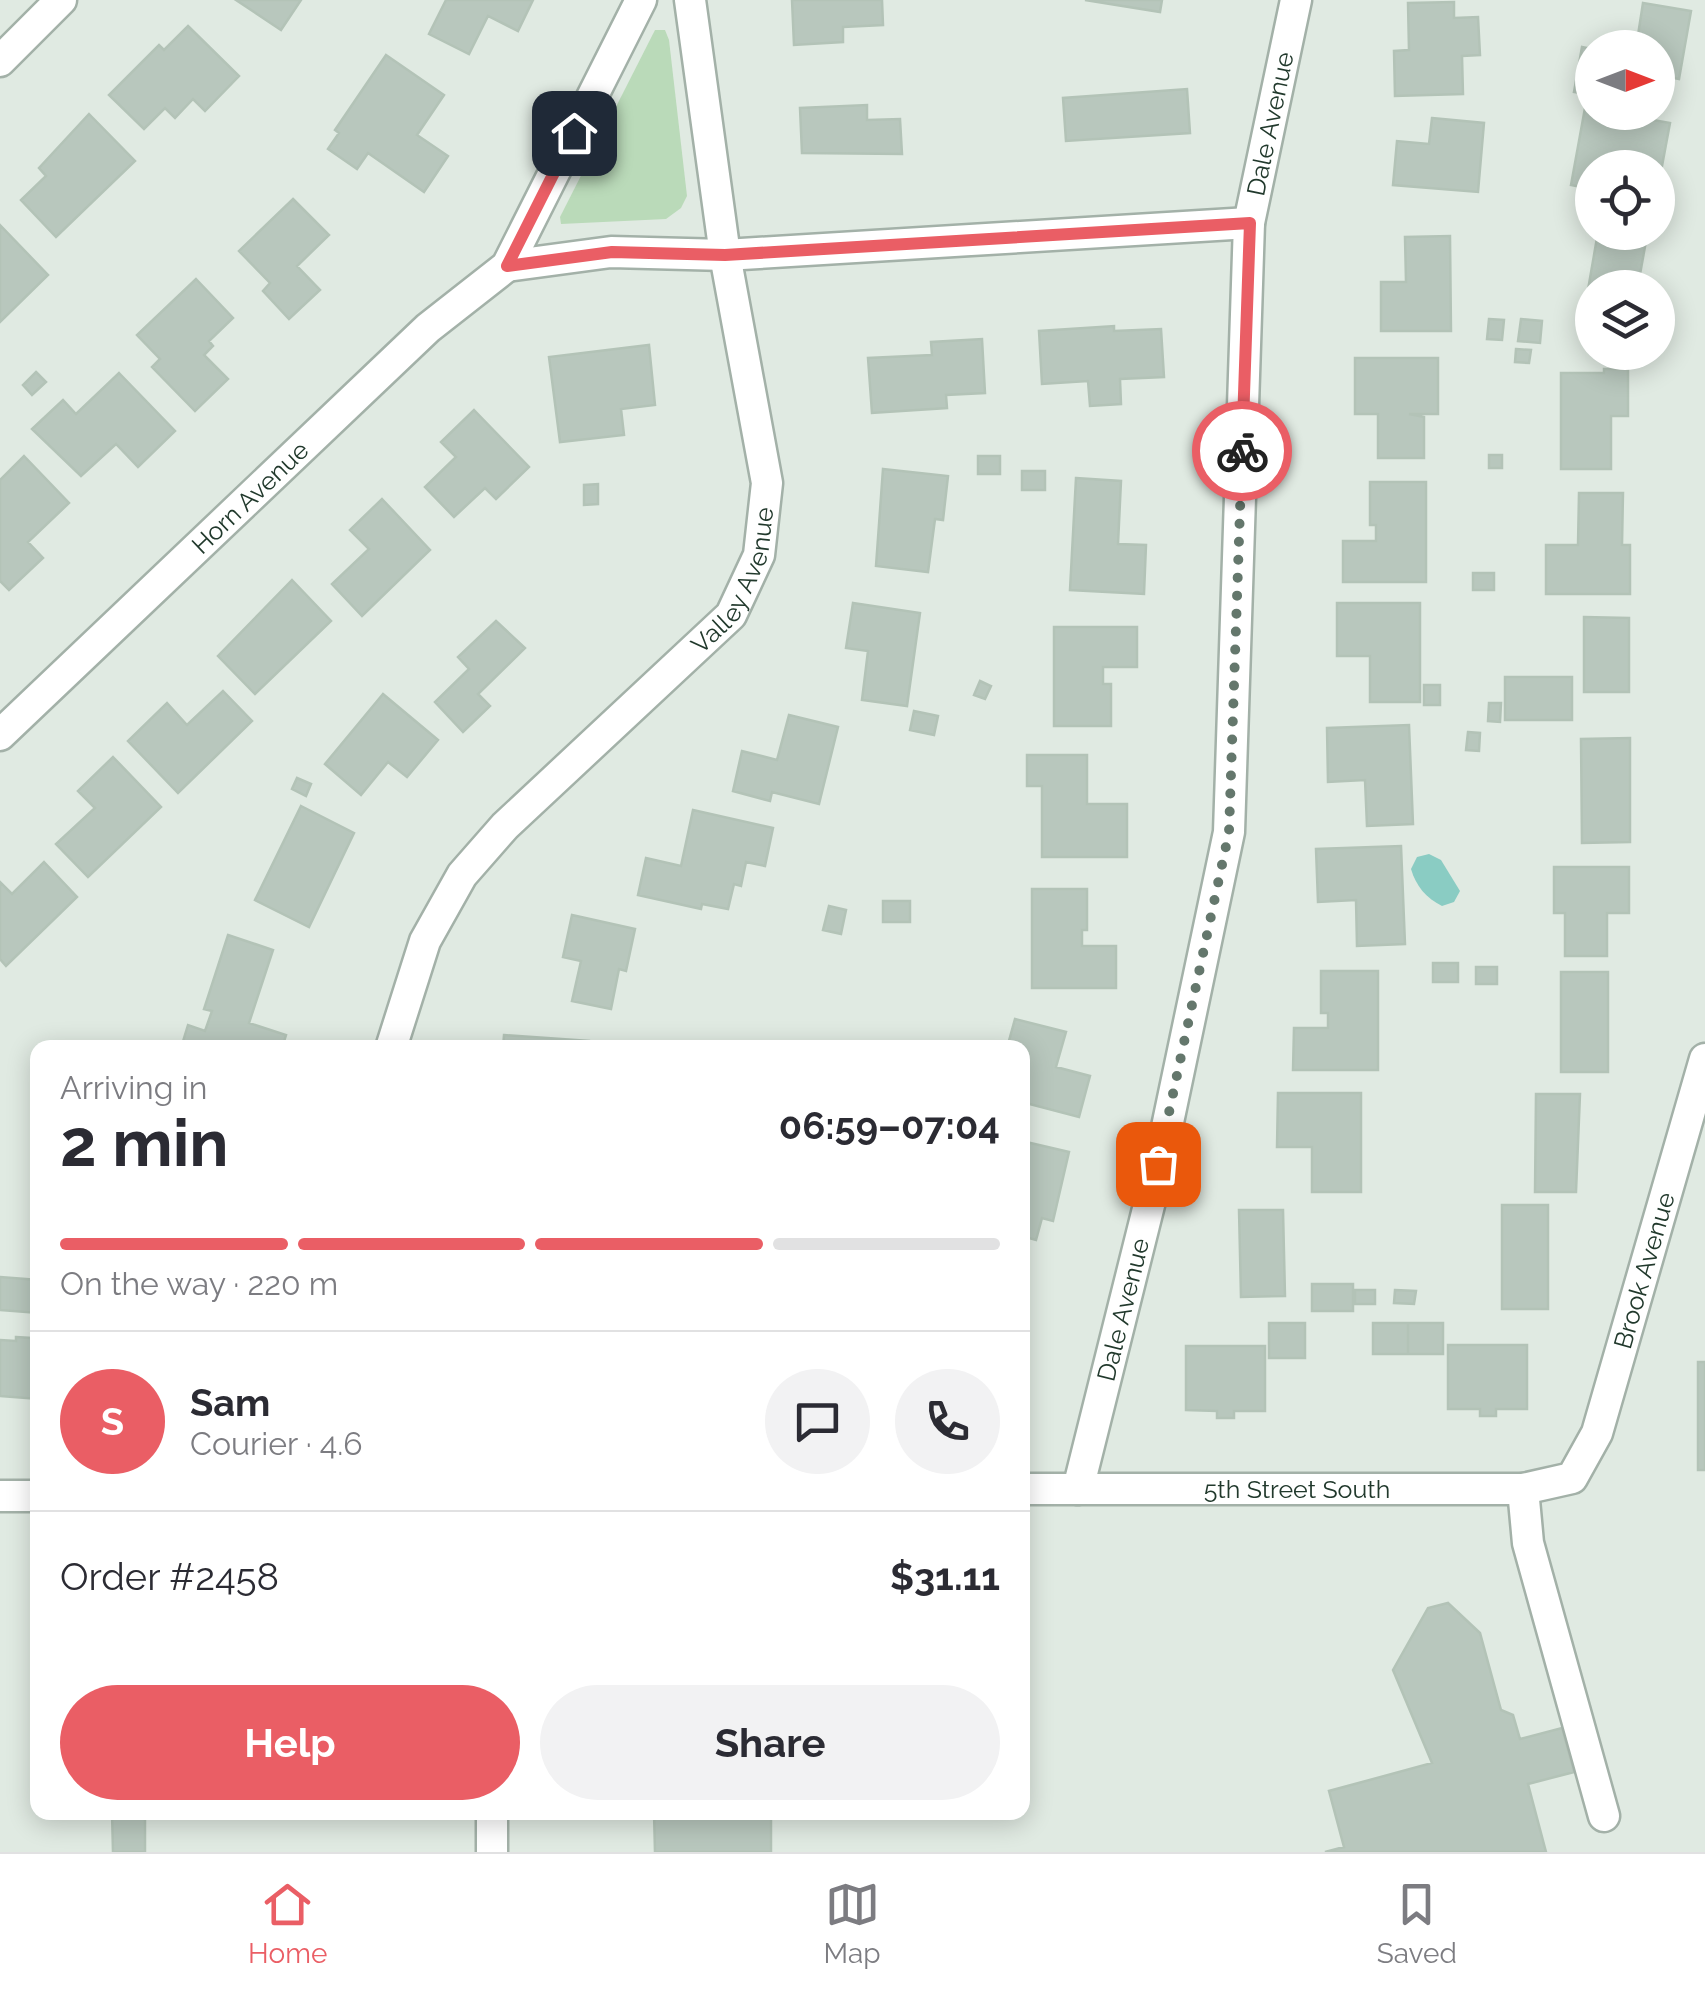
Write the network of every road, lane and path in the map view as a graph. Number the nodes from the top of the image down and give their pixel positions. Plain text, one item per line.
1 (61, 0) edge
2 (641, 0) edge
3 (690, 0) edge
4 (1296, 0) edge
5 (0, 61) edge
6 (1250, 223) junction
7 (725, 255) junction
8 (507, 266) junction
9 (0, 735) edge
10 (394, 1040) edge
11 (1705, 1059) edge
12 (1572, 1478) joint
13 (1078, 1488) junction
14 (1523, 1488) junction
15 (1030, 1489) edge
16 (0, 1496) edge
17 (30, 1496) edge
18 (1604, 1816) dead end
19 (492, 1820) edge
20 (492, 1852) edge

1 - 5 street
2 - 8 street, Horn Avenue
3 - 7 street, Valley Avenue
4 - 6 street, Dale Avenue
6 - 7 street
6 - 13 street, Dale Avenue
7 - 8 street
7 - 10 street, Valley Avenue
8 - 9 street, Horn Avenue
11 - 12 street, Brook Avenue
12 - 14 street, 5th Street South
13 - 14 street, 5th Street South
13 - 15 street, 5th Street South
14 - 18 street
16 - 17 street
19 - 20 street

